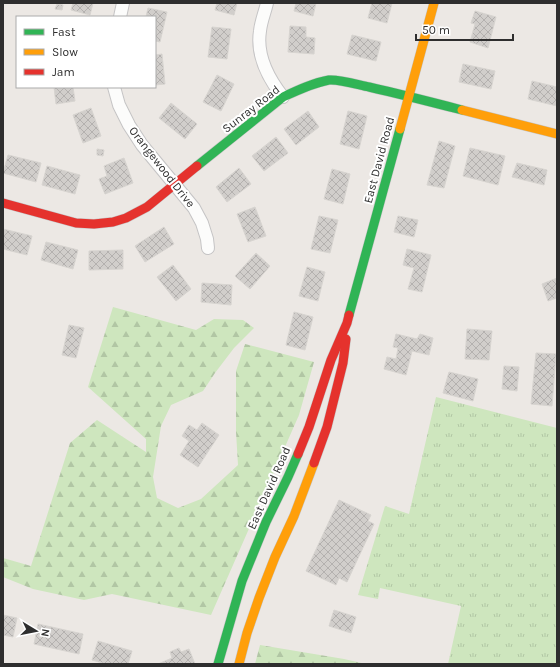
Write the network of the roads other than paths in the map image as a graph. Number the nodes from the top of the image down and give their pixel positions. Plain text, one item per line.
1 (123, 3) edge
2 (267, 3) edge
3 (434, 3) edge
4 (120, 16) edge
5 (114, 88) edge
6 (409, 96) junction
7 (283, 97) junction
8 (557, 134) edge
9 (174, 184) junction
10 (3, 203) edge
11 (208, 248) dead end
12 (347, 323) junction
13 (242, 651) junction
14 (218, 664) edge
15 (234, 664) edge
16 (239, 664) edge

1 - 4 street
2 - 7 street
3 - 6 street, East David Road
5 - 9 street, Orangewood Drive
6 - 7 street, Sunray Road
6 - 8 street, Sunray Road
6 - 12 street, East David Road
7 - 9 street, Sunray Road
9 - 10 street, Sunray Road
9 - 11 street, Orangewood Drive
12 - 13 street, East David Road
12 - 14 street, East David Road
13 - 15 street
13 - 16 street, East David Road

